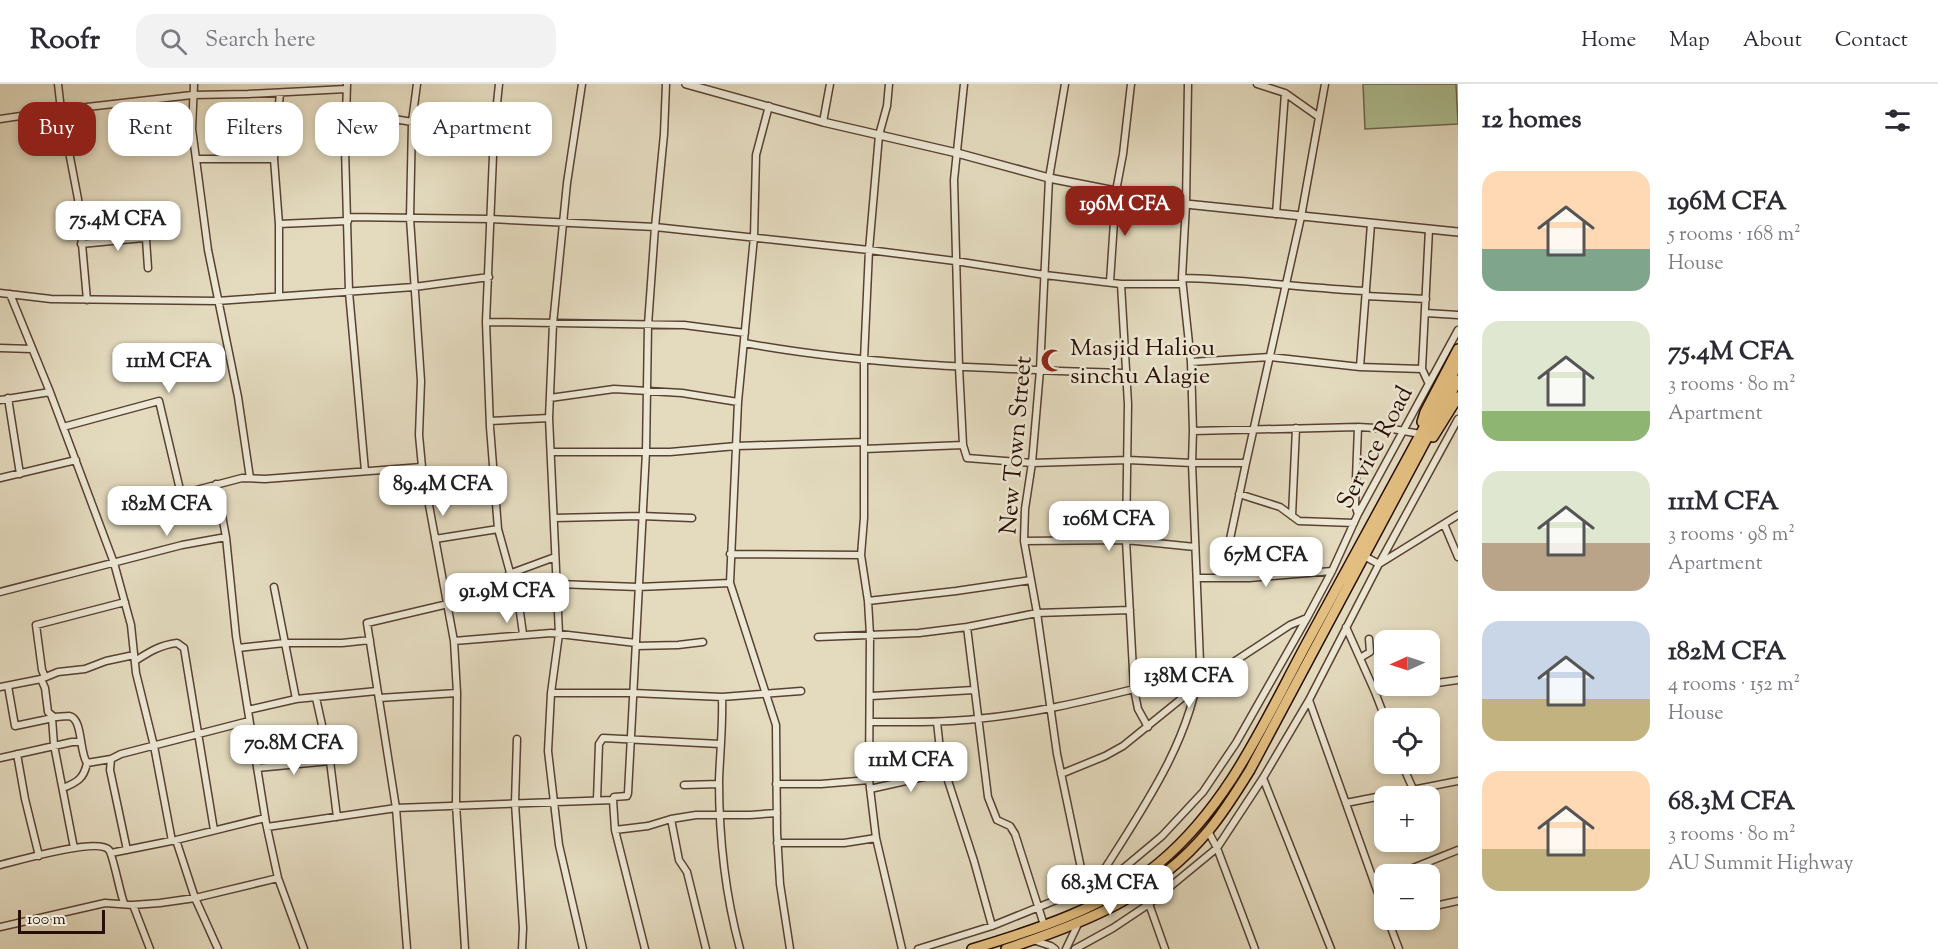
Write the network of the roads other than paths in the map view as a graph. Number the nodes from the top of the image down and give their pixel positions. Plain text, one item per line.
1 (58, 84) edge
2 (194, 84) edge
3 (417, 84) edge
4 (499, 84) edge
5 (582, 84) edge
6 (666, 84) edge
7 (686, 84) edge
8 (830, 84) edge
9 (889, 84) edge
10 (964, 84) edge
11 (1065, 84) edge
12 (1131, 84) edge
13 (1188, 84) edge
14 (1257, 84) edge
15 (1325, 84) edge
16 (702, 86) edge
17 (347, 87) edge
18 (1281, 89) edge
19 (280, 93) junction
20 (192, 95) junction
21 (60, 102) edge
22 (346, 102) edge
23 (414, 102) edge
24 (497, 102) edge
25 (96, 106) edge
26 (769, 106) junction
27 (18, 116) edge
28 (1319, 117) junction
29 (0, 119) edge
30 (823, 122) junction
31 (879, 135) junction
32 (957, 153) junction
33 (70, 156) edge
34 (345, 156) edge
35 (411, 156) edge
36 (493, 156) edge
37 (196, 159) junction
38 (274, 159) junction
39 (1049, 178) junction
40 (1116, 191) junction
41 (1186, 204) junction
42 (1276, 214) junction
43 (1301, 217) junction
44 (410, 218) junction
45 (348, 219) junction
46 (490, 219) junction
47 (563, 223) junction
48 (279, 224) junction
49 (1371, 224) junction
50 (655, 227) junction
51 (1430, 229) junction
52 (1458, 232) edge
53 (754, 237) junction
54 (81, 244) junction
55 (869, 250) junction
56 (955, 261) junction
57 (148, 268) dead end
58 (1045, 275) junction
59 (489, 278) junction
60 (1182, 281) junction
61 (1110, 282) junction
62 (1120, 284) junction
63 (1287, 286) junction
64 (414, 287) junction
65 (349, 292) junction
66 (0, 293) edge
67 (10, 294) junction
68 (1366, 294) junction
69 (279, 296) junction
70 (1426, 298) junction
71 (87, 300) junction
72 (217, 301) junction
73 (1426, 313) junction
74 (1458, 315) edge
75 (486, 322) junction
76 (553, 324) junction
77 (648, 325) junction
78 (1458, 330) edge
79 (745, 333) junction
80 (744, 343) junction
81 (0, 348) edge
82 (32, 349) junction
83 (1458, 349) edge
84 (1270, 357) junction
85 (864, 360) junction
86 (1191, 362) junction
87 (1458, 364) edge
88 (959, 367) junction
89 (1360, 367) junction
90 (1422, 369) junction
91 (1040, 370) junction
92 (1125, 373) junction
93 (1458, 380) edge
94 (1428, 382) junction
95 (648, 390) junction
96 (50, 392) junction
97 (1458, 397) edge
98 (8, 398) junction
99 (550, 398) junction
100 (0, 400) edge
101 (738, 402) junction
102 (549, 418) junction
103 (1458, 419) edge
104 (490, 421) junction
105 (63, 427) junction
106 (1358, 427) junction
107 (1255, 428) junction
108 (1296, 428) junction
109 (1403, 430) junction
110 (1193, 431) junction
111 (1424, 434) junction
112 (864, 445) junction
113 (963, 445) junction
114 (736, 446) junction
115 (551, 452) junction
116 (646, 452) junction
117 (76, 460) junction
118 (1128, 460) junction
119 (1032, 463) junction
120 (1192, 463) junction
121 (1246, 463) junction
122 (422, 467) junction
123 (364, 471) junction
124 (20, 474) junction
125 (0, 478) edge
126 (250, 478) junction
127 (216, 484) junction
128 (1239, 494) junction
129 (1358, 514) junction
130 (1458, 514) edge
131 (641, 516) junction
132 (1292, 516) junction
133 (554, 518) junction
134 (692, 518) dead end
135 (1354, 523) junction
136 (1444, 524) junction
137 (498, 529) junction
138 (226, 537) junction
139 (435, 539) junction
140 (1126, 540) junction
141 (1024, 542) junction
142 (1195, 547) junction
143 (730, 554) junction
144 (861, 555) junction
145 (1364, 556) junction
146 (555, 557) junction
147 (1458, 557) edge
148 (114, 563) junction
149 (1379, 564) junction
150 (1332, 571) junction
151 (509, 574) junction
152 (1222, 577) junction
153 (1198, 578) junction
154 (1031, 580) junction
155 (730, 583) junction
156 (557, 584) junction
157 (273, 587) dead end
158 (638, 587) junction
159 (0, 592) edge
160 (868, 601) junction
161 (125, 602) junction
162 (448, 604) junction
163 (1130, 610) junction
164 (1037, 613) junction
165 (1307, 618) junction
166 (967, 627) junction
167 (1346, 627) junction
168 (523, 634) junction
169 (559, 634) junction
170 (870, 635) junction
171 (818, 637) dead end
172 (1369, 639) dead end
173 (370, 640) junction
174 (454, 641) junction
175 (703, 642) dead end
176 (285, 644) junction
177 (636, 644) junction
178 (238, 648) junction
179 (135, 658) junction
180 (1360, 658) junction
181 (43, 678) junction
182 (1458, 680) edge
183 (1440, 683) edge
184 (8, 686) junction
185 (1197, 686) junction
186 (0, 687) edge
187 (1134, 689) junction
188 (974, 690) junction
189 (1374, 690) edge
190 (801, 691) dead end
191 (457, 693) junction
192 (551, 693) junction
193 (633, 693) junction
194 (766, 694) junction
195 (378, 695) junction
196 (871, 696) junction
197 (722, 697) junction
198 (316, 698) junction
199 (296, 699) junction
200 (1309, 700) junction
201 (1050, 709) junction
202 (248, 710) junction
203 (53, 718) junction
204 (978, 719) junction
205 (249, 721) junction
206 (870, 722) junction
207 (937, 722) junction
208 (1148, 727) junction
209 (198, 735) junction
210 (517, 739) dead end
211 (631, 739) junction
212 (81, 742) junction
213 (720, 744) junction
214 (54, 745) junction
215 (154, 746) junction
216 (17, 754) junction
217 (0, 758) edge
218 (111, 759) junction
219 (330, 761) junction
220 (87, 763) junction
221 (257, 768) junction
222 (946, 772) junction
223 (1061, 774) junction
224 (1263, 778) junction
225 (870, 780) junction
226 (1458, 781) edge
227 (719, 784) junction
228 (776, 784) junction
229 (684, 785) dead end
230 (1430, 786) edge
231 (63, 788) junction
232 (870, 789) junction
233 (1374, 797) edge
234 (613, 800) junction
235 (597, 801) junction
236 (553, 802) junction
237 (515, 803) junction
238 (1346, 803) junction
239 (456, 804) junction
240 (396, 808) junction
241 (777, 813) junction
242 (721, 814) junction
243 (337, 817) junction
244 (265, 818) junction
245 (671, 819) junction
246 (267, 827) junction
247 (214, 830) junction
248 (615, 830) junction
249 (1208, 831) junction
250 (876, 838) junction
251 (174, 840) junction
252 (777, 843) junction
253 (74, 848) junction
254 (1217, 848) junction
255 (127, 850) junction
256 (1458, 850) edge
257 (111, 853) junction
258 (39, 856) junction
259 (1423, 864) edge
260 (0, 865) edge
261 (278, 878) junction
262 (1374, 881) edge
263 (1095, 884) junction
264 (1081, 891) junction
265 (195, 898) junction
266 (1458, 901) edge
267 (1101, 902) junction
268 (124, 903) junction
269 (1149, 904) junction
270 (133, 905) junction
271 (1440, 905) edge
272 (1039, 908) junction
273 (1078, 924) junction
274 (1044, 925) junction
275 (992, 926) junction
276 (0, 927) edge
277 (1392, 930) edge
278 (1033, 940) junction
279 (1079, 948) edge
280 (150, 949) edge
281 (218, 949) edge
282 (304, 949) edge
283 (407, 949) edge
284 (465, 949) edge
285 (522, 949) edge
286 (583, 949) edge
287 (645, 949) edge
288 (706, 949) edge
289 (740, 949) edge
290 (790, 949) edge
291 (902, 949) edge
292 (918, 949) edge
293 (972, 949) edge
294 (1006, 949) edge
295 (1055, 949) edge
296 (1066, 949) edge
297 (1165, 949) edge
298 (1256, 949) edge
299 (1331, 949) edge
300 (1399, 949) edge

1 - 21 street
2 - 20 street
3 - 23 street
4 - 24 street
5 - 47 street
6 - 50 street
7 - 16 street
8 - 30 street
9 - 31 street
10 - 32 street
11 - 39 street, New Town Street
12 - 40 street
13 - 41 street
14 - 18 street
15 - 28 street
16 - 26 street
17 - 19 street
17 - 22 street
18 - 28 street
18 - 42 street
19 - 20 street
19 - 38 street
20 - 25 street
20 - 37 street
26 - 30 street
26 - 53 street
27 - 29 street
28 - 43 street
30 - 31 street
31 - 32 street
31 - 55 street
32 - 39 street
32 - 56 street
33 - 54 street
34 - 45 street
35 - 44 street
36 - 46 street
37 - 38 street
37 - 72 street
38 - 48 street
39 - 40 street
39 - 58 street, New Town Street
40 - 41 street
40 - 61 street
41 - 42 street
41 - 60 street
42 - 43 street
43 - 49 street
43 - 63 street
44 - 45 street
44 - 46 street
44 - 64 street
45 - 48 street
45 - 65 street
46 - 47 street
46 - 59 street
47 - 50 street
47 - 76 street
48 - 69 street
49 - 51 street
49 - 68 street
50 - 53 street
50 - 77 street
51 - 52 street
51 - 70 street
53 - 55 street
53 - 79 street
54 - 57 street
54 - 71 street
55 - 56 street
55 - 85 street
56 - 58 street
56 - 88 street
58 - 61 street
58 - 91 street, New Town Street
59 - 64 street
59 - 75 street
60 - 62 street
60 - 63 street
60 - 86 street
61 - 62 street
62 - 92 street
63 - 68 street
63 - 84 street
64 - 65 street
64 - 122 street
65 - 69 street
65 - 123 street
66 - 67 street
67 - 71 street
67 - 82 street
68 - 70 street
68 - 89 street
69 - 72 street
70 - 73 street
71 - 72 street
72 - 126 street
73 - 74 street
73 - 90 street
75 - 76 street
75 - 104 street
76 - 77 street
76 - 99 street
77 - 79 street
77 - 95 street
78 - 94 street, Service Road
79 - 80 street
80 - 85 street
80 - 101 street
81 - 82 street
82 - 96 street
83 - 111 main road
84 - 86 street
84 - 89 street
84 - 107 street
85 - 88 street
85 - 112 street
86 - 110 street
87 - 111 main road
88 - 91 street
88 - 113 street
89 - 90 street
90 - 94 street
91 - 92 street
91 - 119 street, New Town Street
92 - 118 street
93 - 111 main road
94 - 109 street, Service Road
95 - 99 street
95 - 101 street
95 - 116 street
96 - 98 street
96 - 105 street
97 - 111 main road
98 - 100 street
98 - 124 street
99 - 102 street
101 - 114 street
102 - 104 street
102 - 115 street
103 - 149 street
104 - 137 street
105 - 117 street
105 - 127 street
106 - 108 street
106 - 109 street
106 - 129 street
107 - 108 street
107 - 110 street
107 - 121 street
108 - 132 street
109 - 111 street
109 - 129 street, Service Road
110 - 120 street
111 - 145 main road
111 - 267 main road
112 - 113 street
112 - 114 street
112 - 144 street
113 - 119 street
114 - 116 street
114 - 143 street
115 - 116 street
115 - 133 street
116 - 131 street
117 - 124 street
117 - 148 street
118 - 119 street
118 - 120 street
118 - 140 street
119 - 141 street, New Town Street
120 - 121 street
120 - 142 street
121 - 128 street
122 - 123 street
122 - 139 street
123 - 126 street
124 - 125 street
126 - 127 street
127 - 138 street
128 - 132 street
128 - 152 street
129 - 135 street, Service Road
130 - 136 street
131 - 133 street
131 - 134 street
131 - 158 street
132 - 135 street
133 - 146 street
135 - 150 street, Service Road
136 - 147 street
136 - 149 street
137 - 139 street
137 - 151 street
138 - 148 street
138 - 178 street
139 - 162 street
140 - 141 street
140 - 142 street
140 - 163 street
141 - 154 street, New Town Street
142 - 153 street
143 - 144 street
143 - 155 street
144 - 160 street
145 - 149 street
145 - 249 main road
146 - 151 street
146 - 156 street
148 - 159 street
148 - 161 street
149 - 167 street
150 - 152 street
150 - 165 street, Service Road
151 - 168 street
152 - 153 street
153 - 185 street
154 - 160 street
154 - 164 street, New Town Street
155 - 158 street
155 - 194 street
156 - 158 street
156 - 169 street
157 - 176 street
158 - 177 street
160 - 170 street
161 - 179 street
161 - 181 street
162 - 173 street
162 - 174 street
163 - 164 street
163 - 187 street
164 - 166 street
164 - 201 street, New Town Street
165 - 185 street
165 - 263 street, Service Road
166 - 170 street
166 - 188 street
167 - 180 street
167 - 200 street
168 - 169 street
168 - 174 street
169 - 177 street
169 - 192 street
170 - 171 street
170 - 196 street
172 - 180 street
173 - 176 street
173 - 195 street
174 - 191 street
175 - 177 street
176 - 178 street
176 - 199 street
177 - 193 street
178 - 202 street
179 - 181 street
179 - 209 street
179 - 215 street
180 - 189 street
181 - 184 street
181 - 203 street
182 - 183 street
184 - 186 street
184 - 203 street
185 - 208 street
185 - 263 street
187 - 201 street
187 - 208 street
188 - 196 street
188 - 204 street
190 - 194 street
191 - 195 street
191 - 239 street
192 - 193 street
192 - 236 street
193 - 197 street
193 - 211 street
194 - 197 street
194 - 228 street
195 - 198 street
195 - 240 street
196 - 206 street
197 - 213 street
198 - 199 street
198 - 219 street
199 - 202 street
200 - 224 street
200 - 238 street
201 - 204 street
201 - 223 street, New Town Street
202 - 205 street
203 - 212 street
203 - 214 street
204 - 207 street
204 - 272 street
205 - 209 street
205 - 221 street
206 - 207 street
206 - 225 street
207 - 222 street
208 - 223 street
209 - 215 street
209 - 247 street
210 - 237 street
211 - 213 street
211 - 234 street
211 - 235 street
212 - 214 street
212 - 220 street
213 - 227 street
214 - 216 street
214 - 231 street
215 - 218 street
215 - 251 street
216 - 217 street
216 - 258 street
218 - 220 street
218 - 255 street
219 - 221 street
219 - 243 street
220 - 231 street
221 - 244 street
222 - 232 street
222 - 275 street
223 - 264 street, New Town Street
224 - 254 street
224 - 299 street
225 - 228 street
225 - 232 street
226 - 230 street
227 - 229 street
227 - 242 street
228 - 241 street
231 - 253 street
232 - 250 street
233 - 238 street
234 - 235 street
234 - 248 street
235 - 236 street
236 - 237 street
236 - 286 street
237 - 239 street
237 - 285 street
238 - 262 street
239 - 240 street
239 - 284 street
240 - 243 street
240 - 283 street
241 - 242 street
241 - 252 street
242 - 245 street
242 - 289 street
243 - 246 street
244 - 246 street
244 - 247 street
245 - 248 street
245 - 288 street
246 - 261 street
247 - 251 street
248 - 287 street
249 - 254 street
249 - 273 main road
250 - 252 street
250 - 291 street
251 - 255 street
251 - 265 street
252 - 290 street
253 - 257 street
253 - 258 street
254 - 269 street
254 - 298 street
255 - 257 street
256 - 259 street
257 - 268 street
258 - 260 street
261 - 265 street
261 - 282 street
263 - 264 street, Service Road
264 - 267 street
264 - 272 street, Service Road
265 - 270 street
265 - 281 street
266 - 271 street
267 - 274 main road
268 - 270 street
268 - 276 street
269 - 279 street
269 - 297 street
270 - 280 street
272 - 274 street
272 - 275 street, Service Road
273 - 278 main road
273 - 296 street
274 - 293 main road
275 - 292 street, Service Road
277 - 300 street
278 - 294 main road
278 - 295 street

